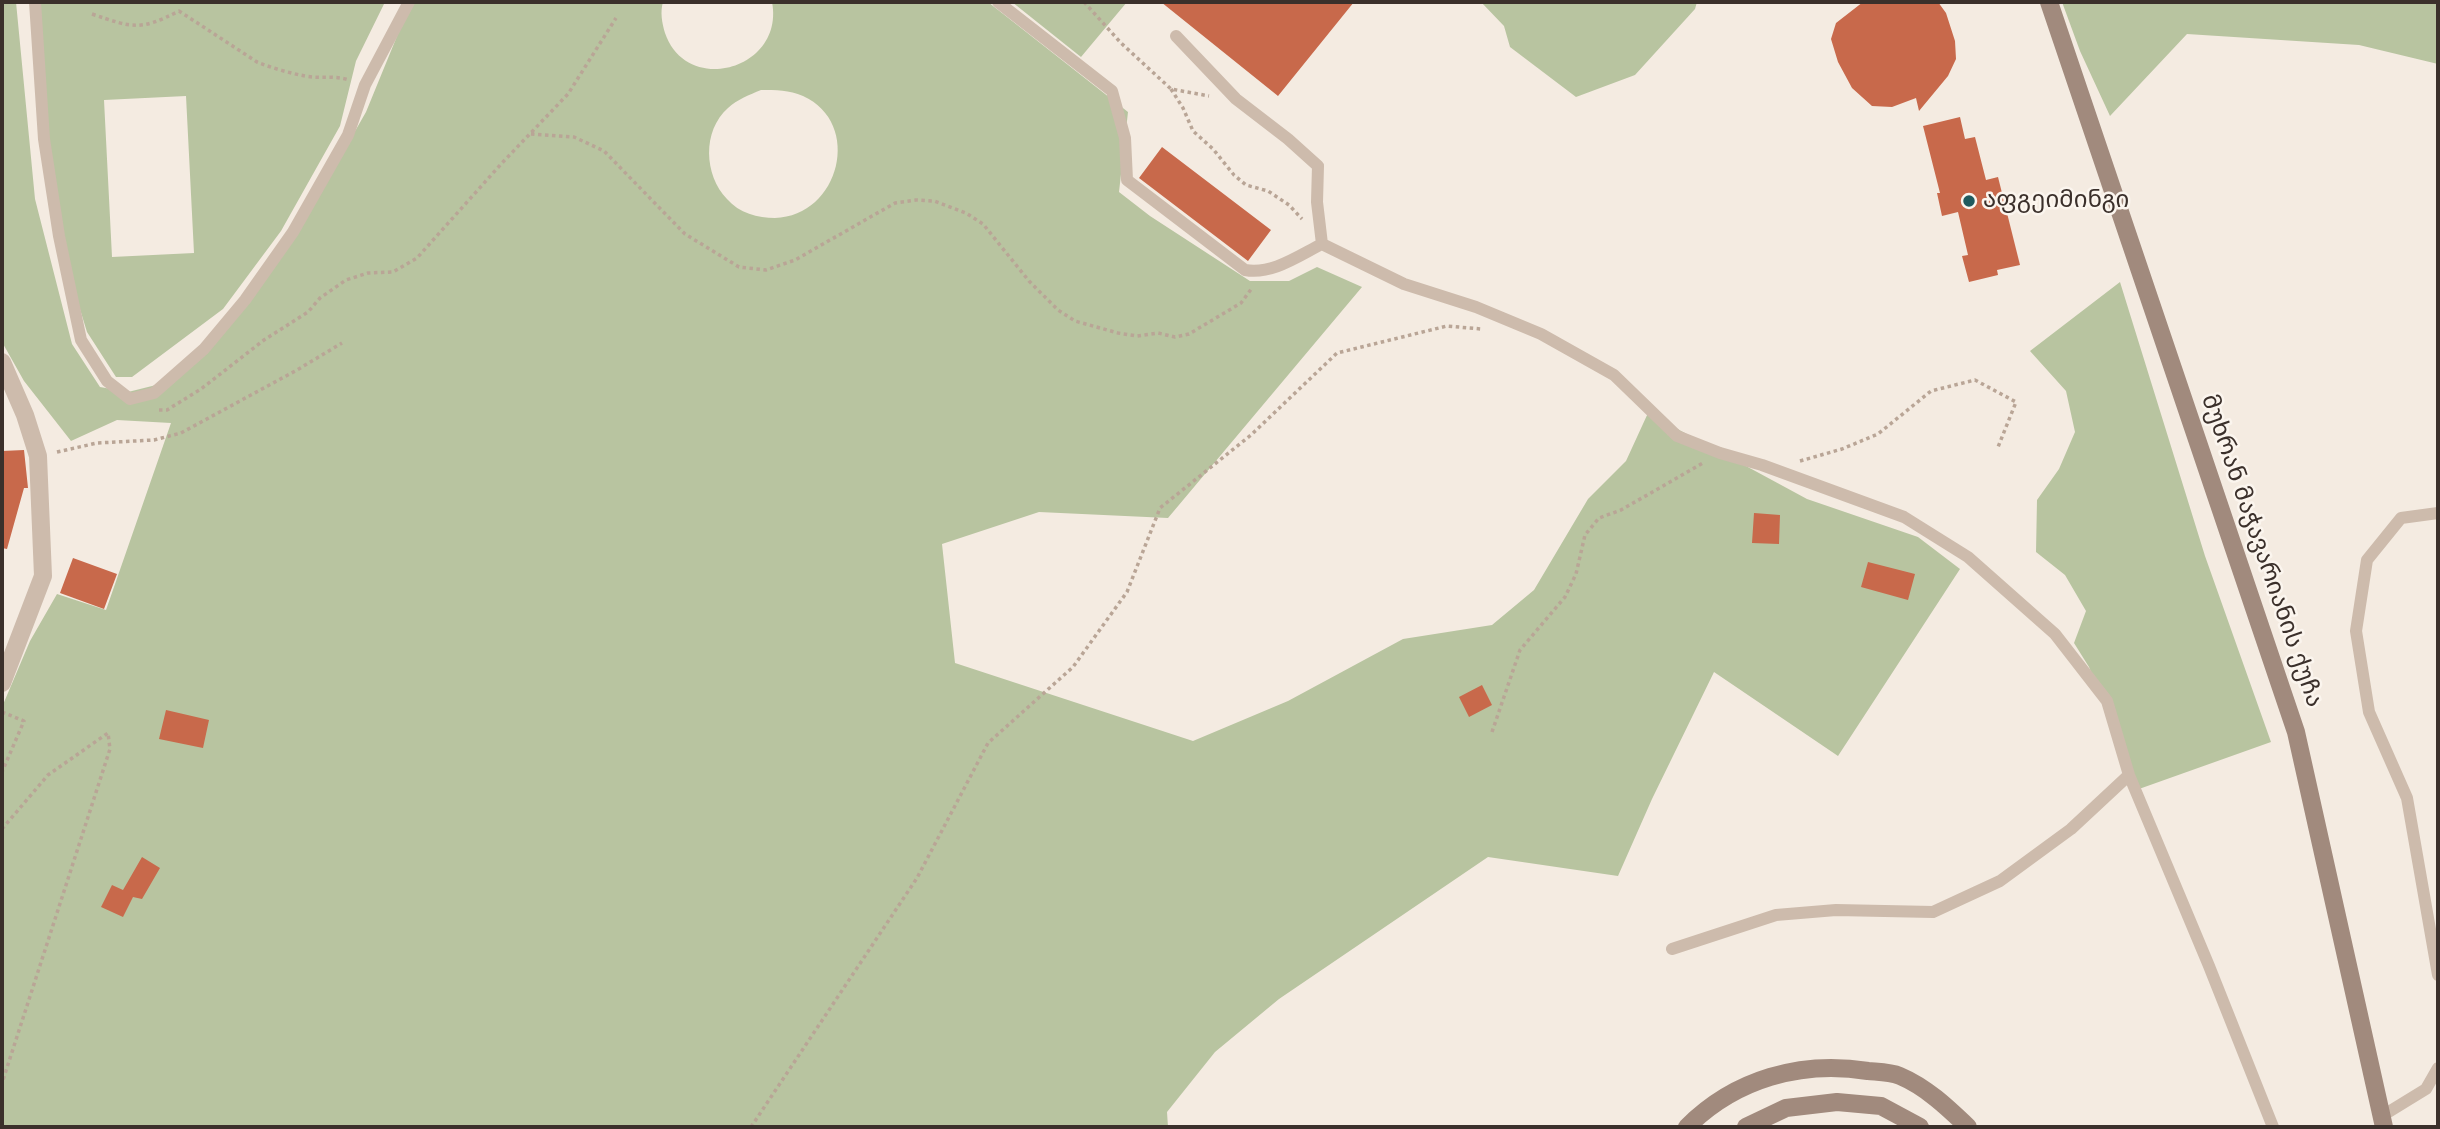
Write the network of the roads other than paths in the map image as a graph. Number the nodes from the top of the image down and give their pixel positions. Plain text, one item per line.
1 (35, 2) edge
2 (409, 2) edge
3 (998, 2) edge
4 (2049, 2) edge
5 (1176, 36) dead end
6 (1321, 238) junction
7 (2, 362) edge
8 (2438, 513) edge
9 (2, 683) edge
10 (2129, 775) junction
11 (1672, 949) dead end
12 (2438, 975) edge
13 (2438, 1068) edge
14 (2383, 1122) edge
15 (1687, 1127) edge
16 (1746, 1127) edge
17 (1920, 1127) edge
18 (1968, 1127) edge
19 (2273, 1127) edge

1 - 2 lane
3 - 6 lane
4 - 14 main road, მუხრან მაჭავარიანის ქუჩა
5 - 6 lane
6 - 10 lane
7 - 9 street
8 - 12 lane
10 - 11 lane
10 - 19 lane
13 - 14 lane
15 - 18 main road
16 - 17 main road

